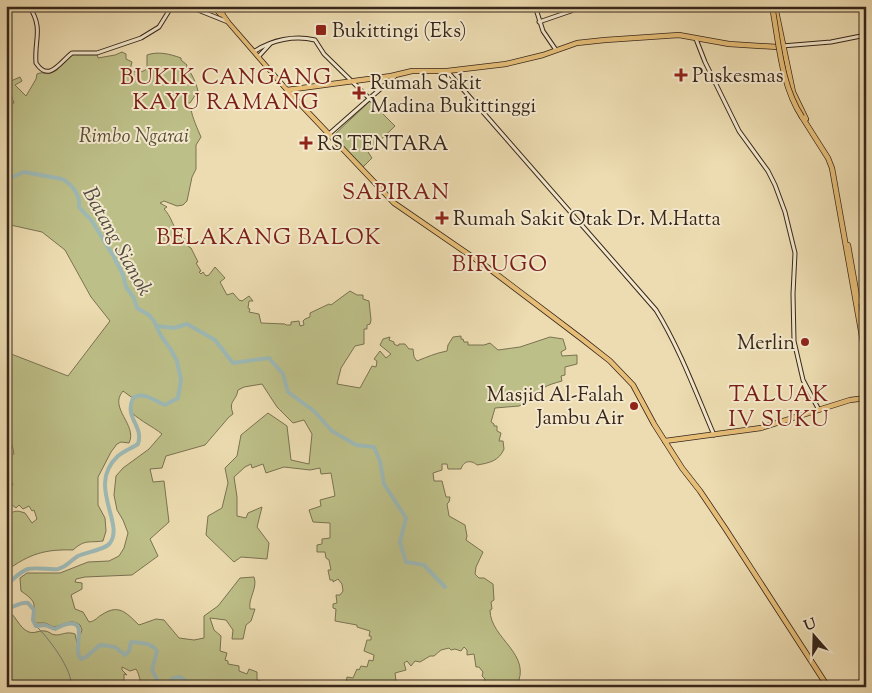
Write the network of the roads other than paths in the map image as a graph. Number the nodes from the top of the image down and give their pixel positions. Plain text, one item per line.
1 (29, 6) edge
2 (188, 6) edge
3 (213, 6) edge
4 (217, 6) edge
5 (535, 6) edge
6 (578, 6) edge
7 (773, 6) edge
8 (172, 7) edge
9 (223, 15) junction
10 (228, 22) junction
11 (539, 22) junction
12 (866, 35) edge
13 (696, 39) junction
14 (270, 44) junction
15 (780, 47) junction
16 (556, 50) junction
17 (255, 51) junction
18 (259, 56) junction
19 (447, 71) junction
20 (395, 76) junction
21 (353, 81) junction
22 (288, 90) junction
23 (370, 99) junction
24 (804, 119) junction
25 (328, 135) junction
26 (855, 294) junction
27 (866, 346) edge
28 (866, 359) edge
29 (866, 398) edge
30 (820, 410) junction
31 (714, 436) junction
32 (665, 441) junction
33 (828, 687) edge

1 - 8 street
2 - 10 street
3 - 9 main road
4 - 9 main road
5 - 11 street
6 - 11 street
7 - 15 highway
7 - 24 highway, bridge
9 - 10 main road
10 - 17 main road
11 - 16 street
12 - 15 street
13 - 15 highway
13 - 16 highway
13 - 30 street
14 - 17 street
14 - 18 street
14 - 21 street
15 - 24 highway
16 - 19 highway
17 - 18 main road
18 - 22 main road
19 - 20 highway
19 - 31 street
20 - 21 highway
20 - 23 street
21 - 22 highway
21 - 23 street
22 - 25 highway
23 - 25 street
24 - 26 highway
25 - 32 highway
26 - 27 highway
26 - 28 highway
29 - 30 highway
30 - 31 highway
31 - 32 highway
32 - 33 highway

